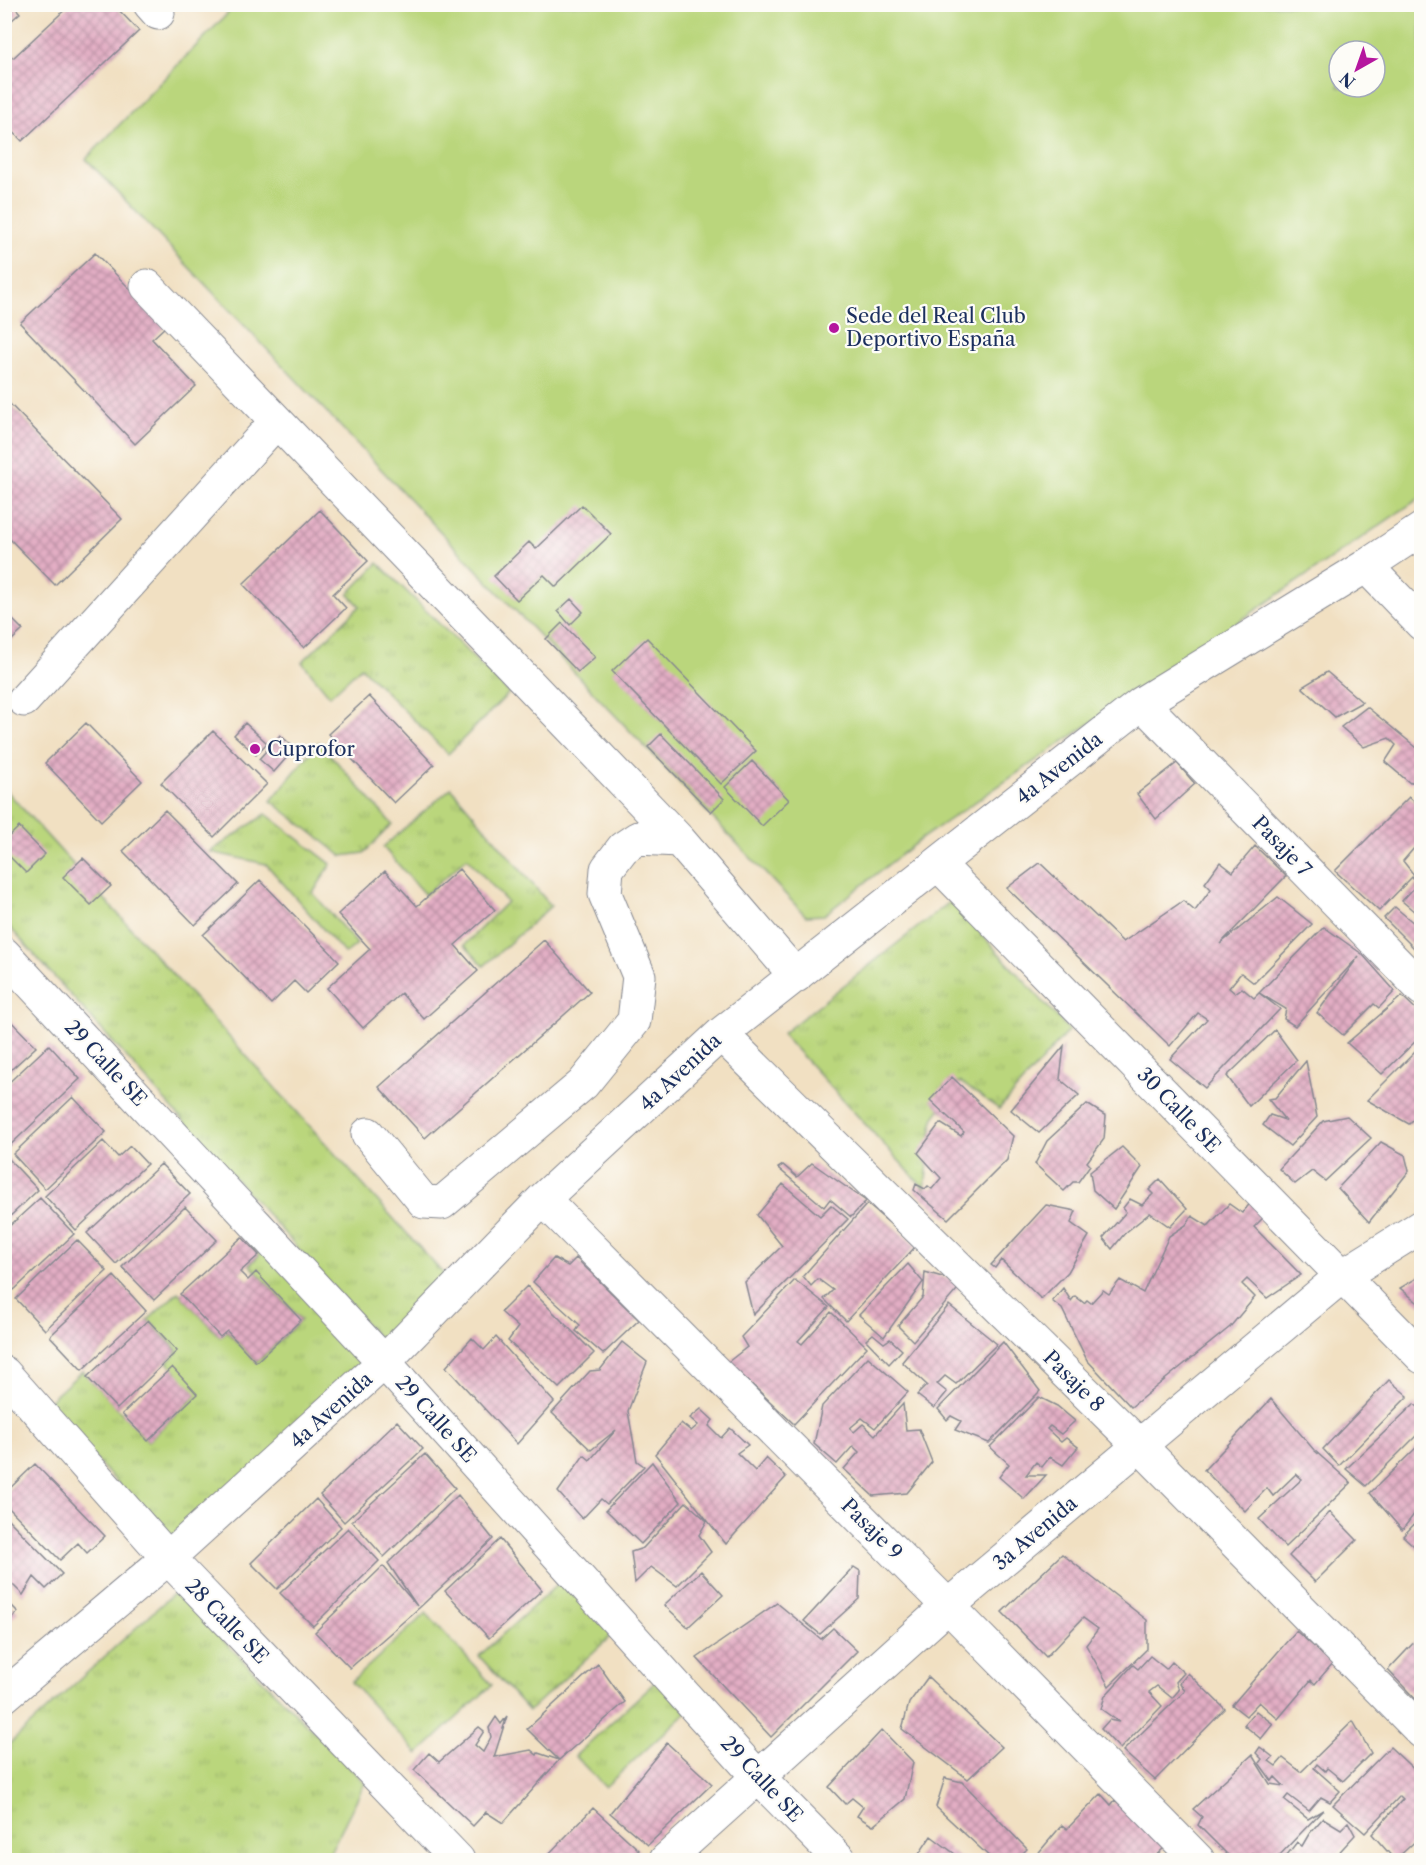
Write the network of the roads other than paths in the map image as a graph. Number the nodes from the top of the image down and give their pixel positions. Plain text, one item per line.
1 (147, 286) dead end
2 (276, 422) junction
3 (1422, 529) edge
4 (1366, 566) junction
5 (1422, 624) edge
6 (24, 700) dead end
7 (1142, 703) junction
8 (679, 840) junction
9 (938, 864) junction
10 (4, 954) edge
11 (796, 976) junction
12 (1422, 989) edge
13 (721, 1034) junction
14 (368, 1134) dead end
15 (543, 1199) junction
16 (1422, 1226) edge
17 (1342, 1276) junction
18 (1422, 1357) edge
19 (384, 1362) junction
20 (4, 1373) edge
21 (1140, 1446) junction
22 (168, 1558) junction
23 (948, 1606) junction
24 (4, 1696) edge
25 (1422, 1732) edge
26 (759, 1778) junction
27 (459, 1860) edge
28 (666, 1860) edge
29 (840, 1860) edge
30 (1198, 1860) edge

1 - 2 street
2 - 6 street
2 - 8 street
3 - 4 street, 4a Avenida
4 - 5 street
4 - 7 street, 4a Avenida
7 - 9 street, 4a Avenida
7 - 12 street, Pasaje 7
8 - 11 street
8 - 14 street
9 - 11 street, 4a Avenida
9 - 17 street, 30 Calle SE
10 - 19 street, 29 Calle SE
11 - 13 street, 4a Avenida
13 - 15 street, 4a Avenida
13 - 21 street, Pasaje 8
15 - 19 street, 4a Avenida
15 - 23 street, Pasaje 9
16 - 17 street, 3a Avenida
17 - 18 street, 30 Calle SE
17 - 21 street, 3a Avenida
19 - 22 street, 4a Avenida
19 - 26 street, 29 Calle SE
20 - 22 street, 28 Calle SE
21 - 23 street, 3a Avenida
21 - 25 street, Pasaje 8
22 - 24 street, 4a Avenida
22 - 27 street, 28 Calle SE
23 - 26 street, 3a Avenida
23 - 30 street, Pasaje 9
26 - 28 street, 3a Avenida
26 - 29 street, 29 Calle SE

